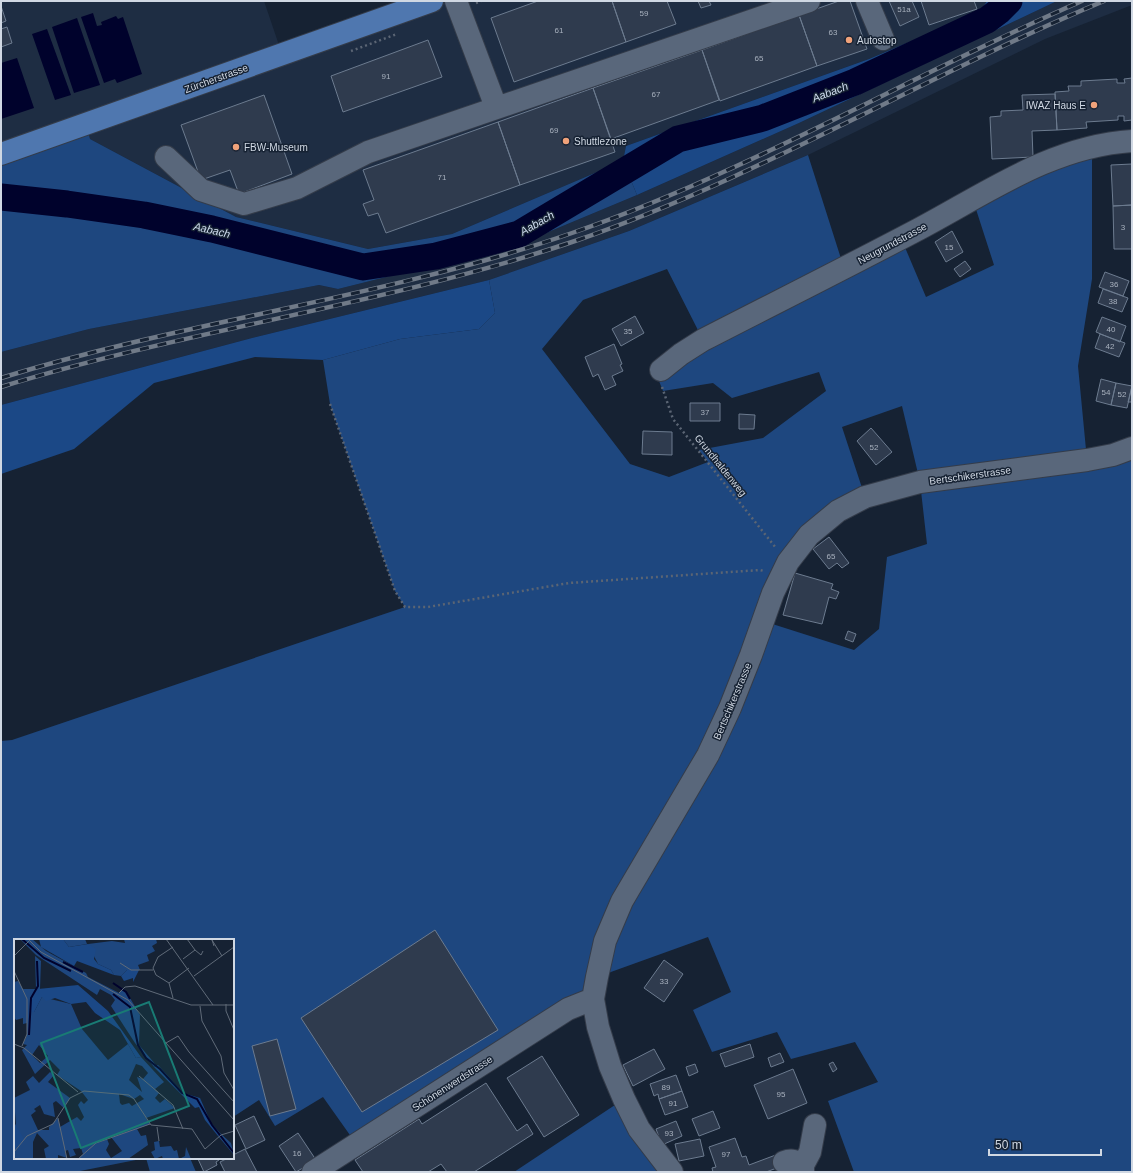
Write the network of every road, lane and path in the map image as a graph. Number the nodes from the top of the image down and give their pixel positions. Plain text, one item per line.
1 (432, 1) edge
2 (456, 1) edge
3 (809, 1) edge
4 (867, 1) edge
5 (883, 40) dead end
6 (496, 107) junction
7 (1132, 141) edge
8 (1, 154) edge
9 (166, 157) dead end
10 (661, 370) joint
11 (330, 404) dead end
12 (1132, 448) edge
13 (784, 569) junction
14 (593, 999) junction
15 (816, 1125) dead end
16 (797, 1166) edge
17 (313, 1172) edge
18 (672, 1172) edge

1 - 8 main road, Zürcherstrasse
2 - 6 street
3 - 6 street
4 - 5 street
6 - 9 street
7 - 10 street, Neugrundstrasse
10 - 13 path, Grundhaldenweg
11 - 13 path
12 - 13 street, Bertschikerstrasse
13 - 14 street, Bertschikerstrasse
14 - 17 street, Schönenwerdstrasse
14 - 18 street, Bertschikerstrasse
15 - 16 street

